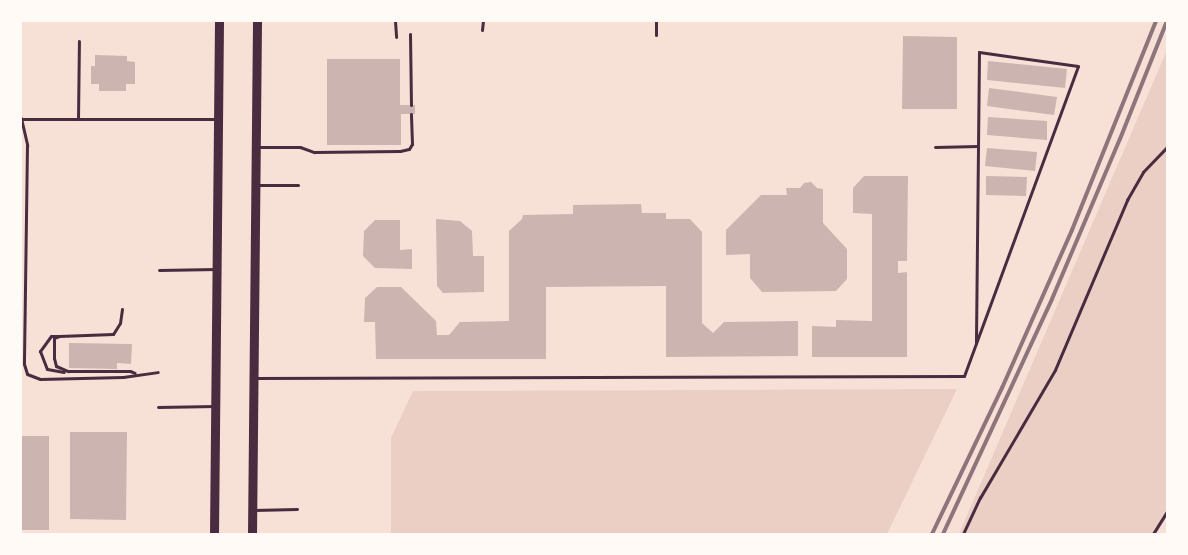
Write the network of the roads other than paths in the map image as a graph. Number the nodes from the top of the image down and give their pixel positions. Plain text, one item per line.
1 (219, 21) edge
2 (257, 21) edge
3 (395, 21) edge
4 (483, 21) edge
5 (656, 21) edge
6 (482, 30) dead end
7 (410, 34) dead end
8 (656, 35) dead end
9 (396, 37) dead end
10 (79, 41) dead end
11 (411, 105) dead end
12 (411, 114) dead end
13 (21, 119) edge
14 (78, 119) junction
15 (218, 119) junction
16 (935, 146) dead end
17 (978, 146) junction
18 (255, 147) junction
19 (298, 185) dead end
20 (255, 186) junction
21 (217, 269) junction
22 (159, 270) dead end
23 (122, 309) dead end
24 (59, 336) junction
25 (976, 343) junction
26 (68, 371) junction
27 (158, 372) dead end
28 (137, 374) junction
29 (253, 378) junction
30 (215, 406) junction
31 (158, 407) dead end
32 (297, 509) dead end
33 (252, 510) junction
34 (214, 534) edge
35 (252, 534) edge

1 - 15 main road
2 - 18 main road
3 - 9 lane
4 - 6 lane
5 - 8 lane
7 - 11 lane
10 - 14 lane
12 - 18 lane
13 - 14 lane
13 - 28 lane
14 - 15 lane
15 - 21 main road
16 - 17 lane
17 - 25 lane
17 - 25 lane
18 - 20 main road
19 - 20 lane
20 - 29 main road
21 - 22 lane
21 - 30 main road
23 - 24 lane
24 - 26 lane
24 - 26 lane
25 - 29 lane
26 - 28 lane
27 - 28 lane
29 - 33 main road
30 - 31 lane
30 - 34 main road
32 - 33 lane
33 - 35 main road

